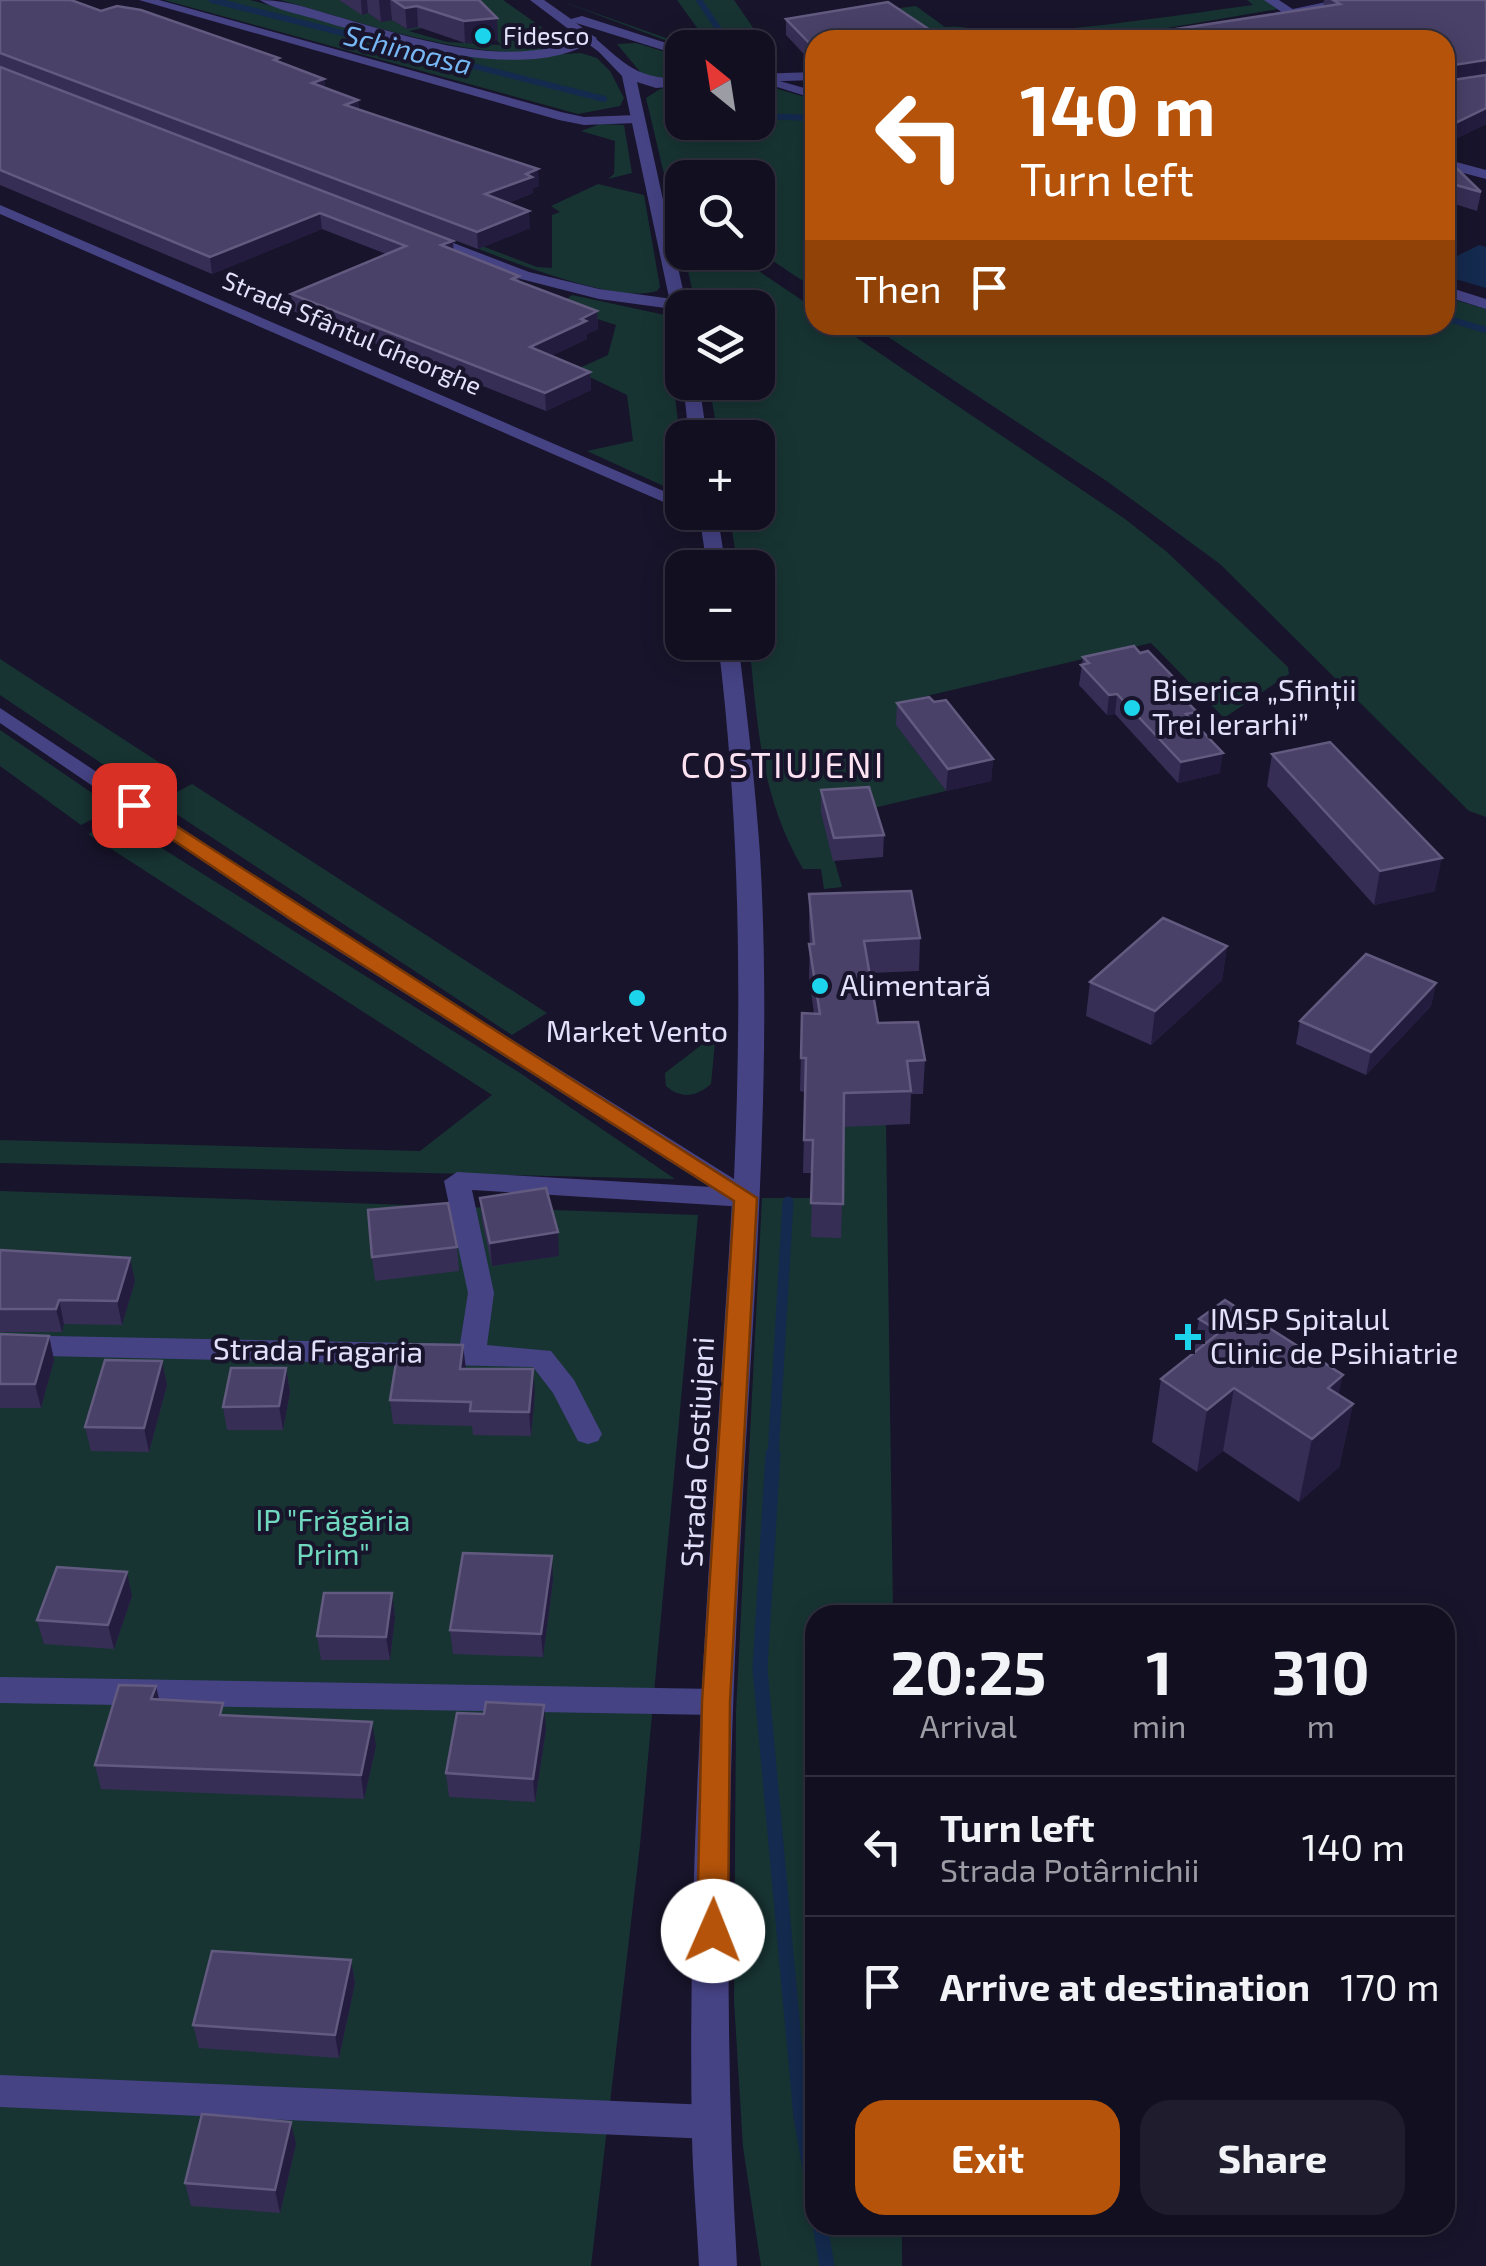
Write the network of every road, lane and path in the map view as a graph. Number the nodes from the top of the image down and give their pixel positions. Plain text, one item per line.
1 (145, 0) edge
2 (266, 0) edge
3 (536, 0) edge
4 (1270, 0) edge
5 (1359, 0) edge
6 (1291, 12) junction
7 (559, 14) junction
8 (1257, 18) edge
9 (637, 38) junction
10 (596, 42) junction
11 (665, 47) edge
12 (629, 75) junction
13 (805, 76) edge
14 (775, 77) edge
15 (665, 83) edge
16 (775, 83) edge
17 (656, 84) junction
18 (805, 92) edge
19 (636, 106) junction
20 (1455, 166) edge
21 (1486, 175) edge
22 (0, 209) edge
23 (411, 232) edge
24 (676, 290) edge
25 (1455, 294) edge
26 (1486, 304) edge
27 (665, 309) edge
28 (665, 498) edge
29 (730, 660) edge
30 (0, 714) edge
31 (746, 1198) junction
32 (0, 1345) edge
33 (472, 1354) junction
34 (588, 1434) dead end
35 (0, 1690) edge
36 (716, 1702) junction
37 (0, 2091) edge
38 (710, 2122) junction
39 (718, 2266) edge

1 - 19 street
2 - 10 street
3 - 7 street
4 - 6 street
5 - 6 street
6 - 8 street
7 - 9 street
7 - 10 street
9 - 10 street
9 - 11 street
10 - 12 street
12 - 17 street
12 - 19 street
13 - 14 street
15 - 17 street
16 - 18 street
17 - 19 street
19 - 24 street
20 - 21 street
22 - 28 street, Strada Sfântul Gheorghe
23 - 27 street
25 - 26 street
29 - 31 street, Strada Costiujeni
30 - 31 street
31 - 33 street
31 - 36 street, Strada Costiujeni
32 - 33 street, Strada Fragaria
33 - 34 street, Strada Fragaria
35 - 36 street
36 - 38 street, Strada Costiujeni
37 - 38 street
38 - 39 street, Strada Costiujeni

